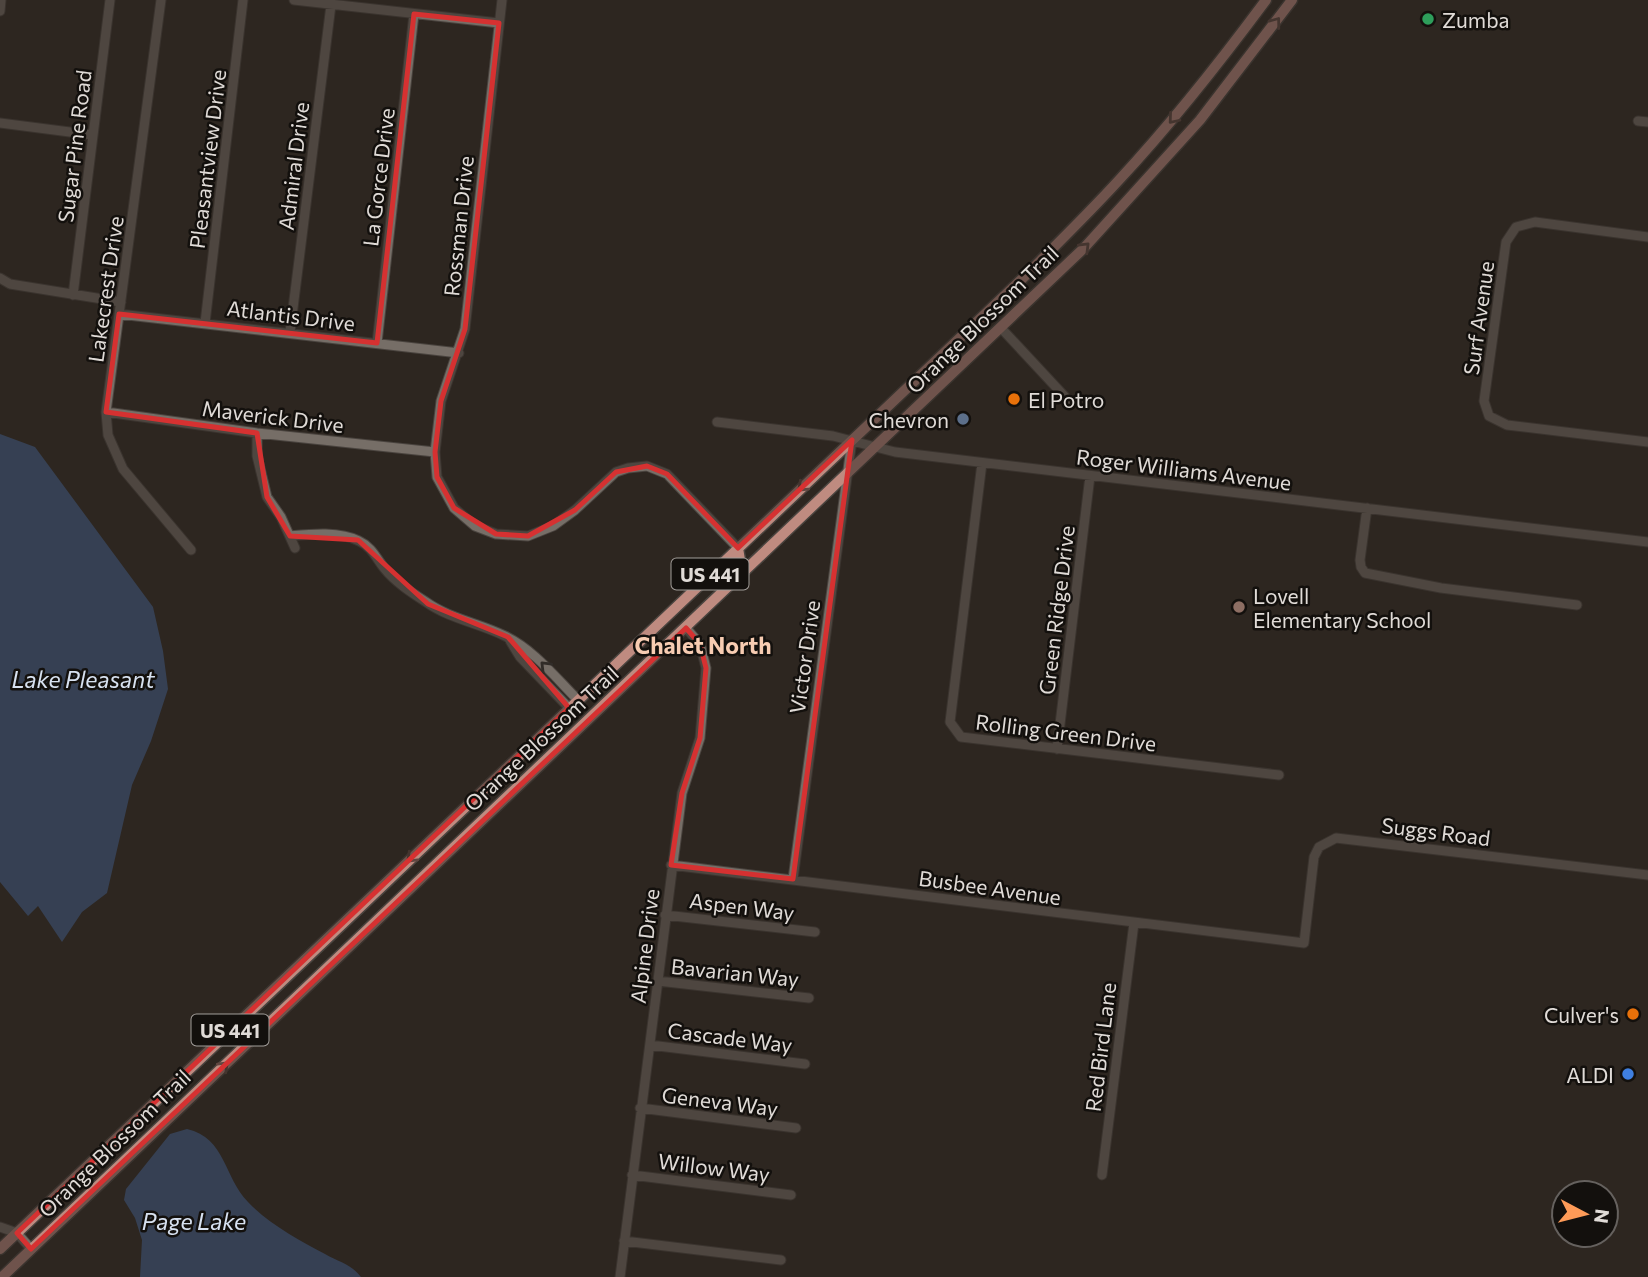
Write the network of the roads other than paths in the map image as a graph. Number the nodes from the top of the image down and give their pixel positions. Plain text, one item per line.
1 (1, 0) edge
2 (110, 0) edge
3 (243, 0) edge
4 (294, 0) edge
5 (502, 0) edge
6 (1266, 0) edge
7 (1292, 0) edge
8 (160, 2) edge
9 (331, 5) junction
10 (0, 11) edge
11 (414, 14) junction
12 (499, 23) junction
13 (1243, 31) junction
14 (1260, 44) junction
15 (0, 123) edge
16 (93, 135) junction
17 (1121, 179) junction
18 (1136, 193) junction
19 (1648, 237) edge
20 (0, 278) edge
21 (73, 295) junction
22 (121, 302) junction
23 (986, 313) junction
24 (119, 314) junction
25 (205, 323) junction
26 (1000, 328) junction
27 (290, 332) junction
28 (377, 343) junction
29 (458, 353) junction
30 (1068, 400) dead end
31 (106, 412) junction
32 (718, 422) dead end
33 (257, 433) junction
34 (852, 440) junction
35 (1648, 442) edge
36 (876, 447) junction
37 (435, 452) junction
38 (982, 463) junction
39 (846, 475) junction
40 (1090, 475) junction
41 (1367, 508) junction
42 (290, 536) junction
43 (1648, 542) edge
44 (295, 548) dead end
45 (738, 548) junction
46 (191, 550) dead end
47 (730, 585) junction
48 (1577, 604) dead end
49 (685, 628) junction
50 (508, 637) junction
51 (578, 700) junction
52 (569, 708) junction
53 (1057, 749) junction
54 (1279, 775) dead end
55 (437, 834) junction
56 (452, 849) junction
57 (671, 865) junction
58 (1648, 875) edge
59 (793, 879) junction
60 (665, 915) junction
61 (1134, 923) junction
62 (815, 932) dead end
63 (1304, 943) joint
64 (658, 981) junction
65 (809, 998) dead end
66 (650, 1045) junction
67 (805, 1064) dead end
68 (640, 1108) junction
69 (796, 1128) dead end
70 (632, 1175) junction
71 (1102, 1175) dead end
72 (792, 1195) dead end
73 (0, 1227) edge
74 (17, 1233) junction
75 (624, 1241) junction
76 (0, 1249) edge
77 (32, 1249) junction
78 (781, 1259) dead end
79 (2, 1277) edge
80 (620, 1277) edge

1 - 10 street
2 - 16 street, Sugar Pine Road
3 - 25 street, Pleasantview Drive
4 - 9 street
5 - 12 street, Rossman Drive
6 - 13 main road, Orange Blossom Trail / US 441
14 -> 7 main road, Orange Blossom Trail / US 441
8 - 22 street, Lakecrest Drive
9 - 11 street
9 - 27 street, Admiral Drive
11 - 12 street
11 - 28 street, La Gorce Drive
12 - 29 street, Rossman Drive
13 - 14 main road
13 -> 17 main road, Orange Blossom Trail / US 441
14 - 18 main road, Orange Blossom Trail / US 441
15 - 16 street
16 - 21 street, Sugar Pine Road
17 - 18 main road
17 - 23 main road, Orange Blossom Trail / US 441
26 -> 18 main road, Orange Blossom Trail / US 441
19 - 35 street, Surf Avenue
20 - 21 street
21 - 22 street
22 - 24 street, Lakecrest Drive
23 - 26 main road
23 - 34 main road, Orange Blossom Trail / US 441
24 - 25 street, Atlantis Drive
24 - 31 street, Lakecrest Drive
25 - 27 street, Atlantis Drive
26 - 30 street
26 - 36 main road, Orange Blossom Trail / US 441
27 - 28 street, Atlantis Drive
28 - 29 street, Atlantis Drive
29 - 37 street, Rossman Drive
31 - 33 street, Maverick Drive
31 - 46 street, Lakecrest Drive
32 - 34 street, Roger Williams Avenue
33 - 37 street, Maverick Drive
33 - 42 street
34 - 36 street, Roger Williams Avenue
34 - 39 street, Victor Drive
34 -> 45 main road, Orange Blossom Trail / US 441
36 - 38 street, Roger Williams Avenue
36 - 39 main road, Orange Blossom Trail / US 441
37 - 45 street, Rossman Drive
38 - 40 street, Roger Williams Avenue
38 - 53 street, Rolling Green Drive
39 - 47 main road, Orange Blossom Trail / US 441
39 - 59 street, Victor Drive
40 - 41 street, Roger Williams Avenue
40 - 53 street, Green Ridge Drive
41 - 43 street, Roger Williams Avenue
41 - 48 street
42 - 44 street
42 - 50 street
45 - 47 main road
45 - 51 main road, Orange Blossom Trail / US 441
47 - 49 main road, Orange Blossom Trail / US 441
49 - 56 main road, Orange Blossom Trail / US 441
49 - 57 street, Alpine Drive
51 -> 50 street
50 - 52 street
51 - 52 main road, Orange Blossom Trail / US 441
52 - 55 main road, Orange Blossom Trail / US 441
53 - 54 street, Rolling Green Drive
55 - 56 main road
55 -> 74 main road, Orange Blossom Trail / US 441
77 -> 56 main road, Orange Blossom Trail / US 441
57 - 59 street, Busbee Avenue
57 - 60 street, Alpine Drive
58 - 63 street, Suggs Road
59 - 61 street, Busbee Avenue
60 - 62 street, Aspen Way
60 - 64 street, Alpine Drive
61 - 63 street, Busbee Avenue
61 - 71 street, Red Bird Lane
64 - 65 street, Bavarian Way
64 - 66 street, Alpine Drive
66 - 67 street, Cascade Way
66 - 68 street, Alpine Drive
68 - 69 street, Geneva Way
68 - 70 street, Alpine Drive
70 - 72 street, Willow Way
70 - 75 street, Alpine Drive
73 - 74 street
74 - 76 main road, Orange Blossom Trail / US 441
74 - 77 street
75 - 78 street
75 - 80 street, Alpine Drive
77 - 79 main road, Orange Blossom Trail / US 441

